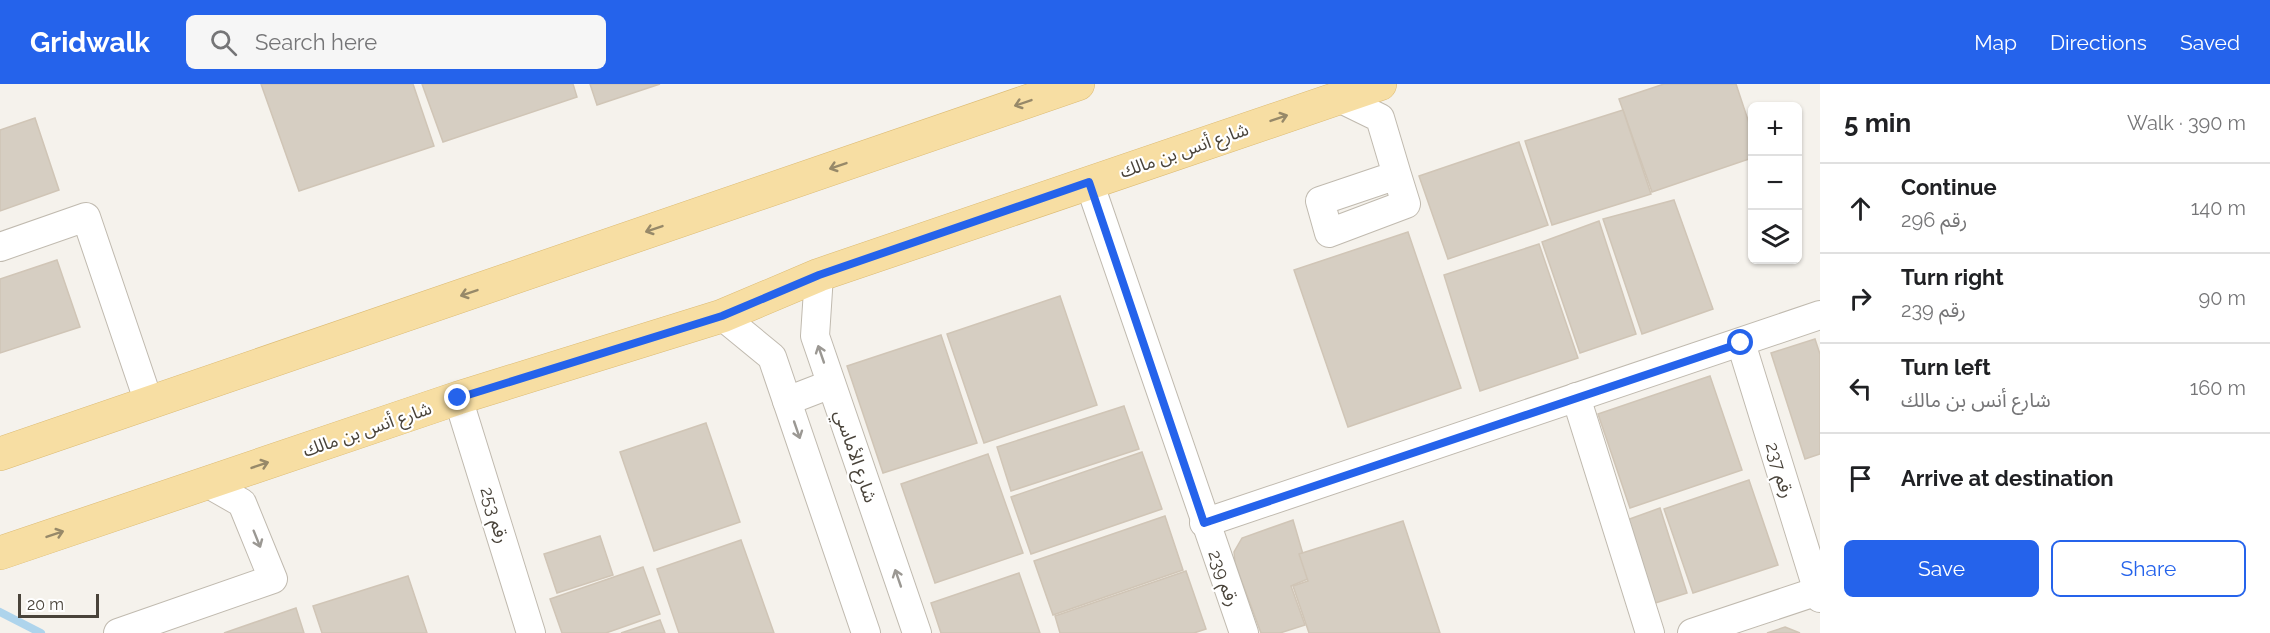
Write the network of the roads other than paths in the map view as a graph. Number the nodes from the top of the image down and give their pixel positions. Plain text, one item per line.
1 (1078, 84) edge
2 (1380, 84) edge
3 (1339, 98) junction
4 (1397, 175) dead end
5 (1089, 182) junction
6 (0, 248) edge
7 (819, 275) junction
8 (1820, 315) edge
9 (722, 316) junction
10 (1741, 343) junction
11 (831, 384) junction
12 (1576, 397) junction
13 (458, 398) junction
14 (787, 401) junction
15 (149, 404) junction
16 (0, 454) edge
17 (207, 483) junction
18 (1204, 523) junction
19 (0, 553) edge
20 (1819, 594) edge
21 (118, 633) edge
22 (531, 633) edge
23 (866, 633) edge
24 (917, 633) edge
25 (1244, 633) edge
26 (1650, 633) edge
27 (1692, 633) edge

1 -> 15 main road
2 - 3 main road, شارع أنس بن مالك
3 - 4 street
5 -> 3 main road, شارع أنس بن مالك
5 - 7 main road, شارع أنس بن مالك
5 - 18 street, رقم 239
6 - 15 street
7 - 9 main road, شارع أنس بن مالك
11 -> 7 street, شارع الأماسي
8 - 10 street
9 - 13 main road, شارع أنس بن مالك
9 - 14 street
10 - 12 street
10 - 20 street, رقم 237
11 - 14 street
24 -> 11 street, شارع الأماسي
12 - 18 street
12 - 26 street
17 -> 13 main road, شارع أنس بن مالك
13 - 22 street, رقم 253
14 -> 23 street
15 - 16 main road
19 -> 17 main road, شارع أنس بن مالك
17 -> 21 street
18 - 25 street, رقم 239
20 - 27 street

